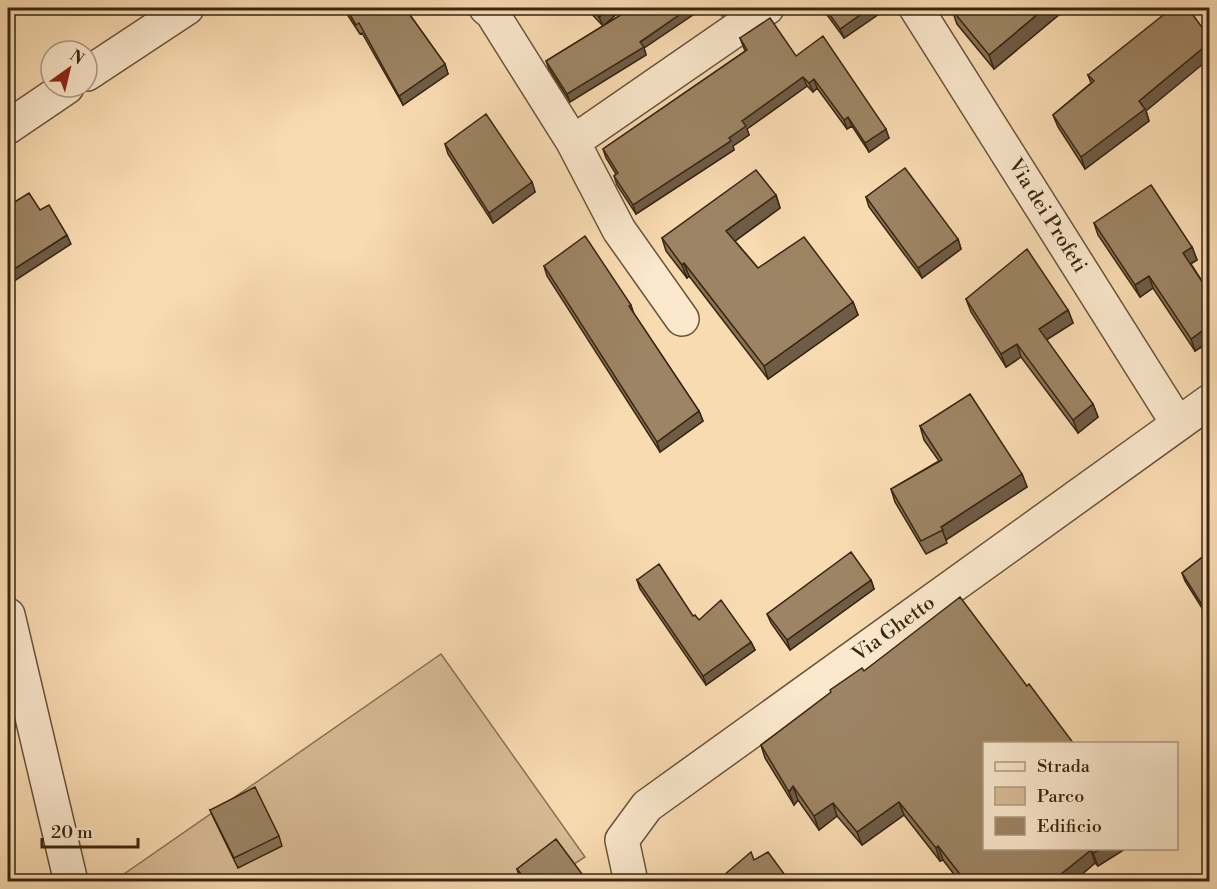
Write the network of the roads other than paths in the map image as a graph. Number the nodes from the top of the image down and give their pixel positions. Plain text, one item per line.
1 (187, 8) edge
2 (486, 8) edge
3 (767, 8) edge
4 (916, 8) edge
5 (99, 66) edge
6 (50, 99) edge
7 (8, 127) edge
8 (573, 142) junction
9 (682, 319) dead end
10 (1209, 401) edge
11 (1178, 424) junction
12 (8, 615) edge
13 (13, 665) edge
14 (71, 882) edge
15 (631, 882) edge

1 - 5 street
2 - 8 street
3 - 8 street
4 - 11 street, Via dei Profeti
6 - 7 street
8 - 9 street
10 - 11 street, Via Ghetto
11 - 15 street, Via Ghetto
12 - 13 street
13 - 14 street

